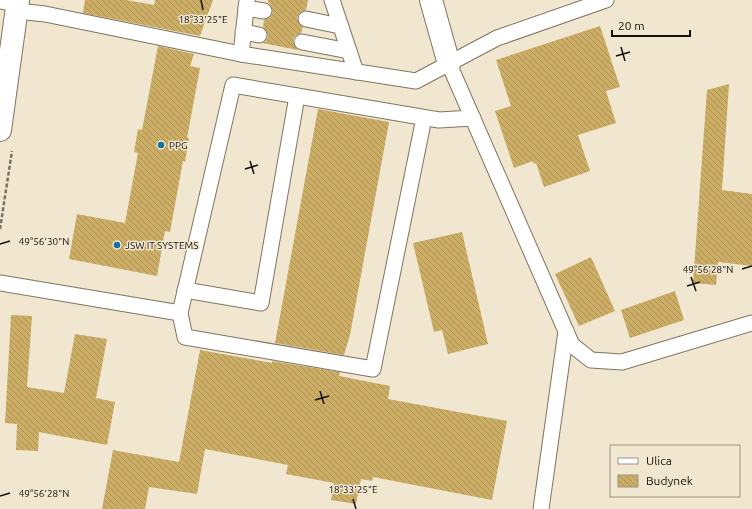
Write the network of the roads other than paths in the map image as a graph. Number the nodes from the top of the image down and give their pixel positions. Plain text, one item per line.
1 (332, 0) edge
2 (431, 0) edge
3 (606, 0) edge
4 (13, 4) edge
5 (247, 4) edge
6 (264, 11) dead end
7 (306, 19) dead end
8 (340, 26) junction
9 (243, 32) junction
10 (259, 34) dead end
11 (302, 42) dead end
12 (6, 49) edge
13 (349, 51) junction
14 (241, 54) junction
15 (449, 64) junction
16 (356, 72) junction
17 (297, 96) junction
18 (424, 118) junction
19 (473, 118) junction
20 (0, 130) edge
21 (0, 283) edge
22 (185, 290) junction
23 (180, 313) junction
24 (752, 323) edge
25 (566, 331) junction
26 (541, 509) edge

1 - 8 lane
2 - 15 street
3 - 15 lane
4 - 12 street
4 - 14 lane
5 - 6 lane
5 - 9 lane
7 - 8 lane
8 - 13 lane
9 - 10 lane
9 - 14 lane
11 - 13 lane
12 - 20 street
13 - 16 lane
14 - 16 lane
15 - 16 lane
15 - 19 lane
17 - 18 lane
17 - 22 lane
17 - 22 lane
18 - 19 lane
18 - 23 lane
19 - 25 lane
21 - 23 lane
22 - 23 lane
24 - 25 lane
25 - 26 lane

